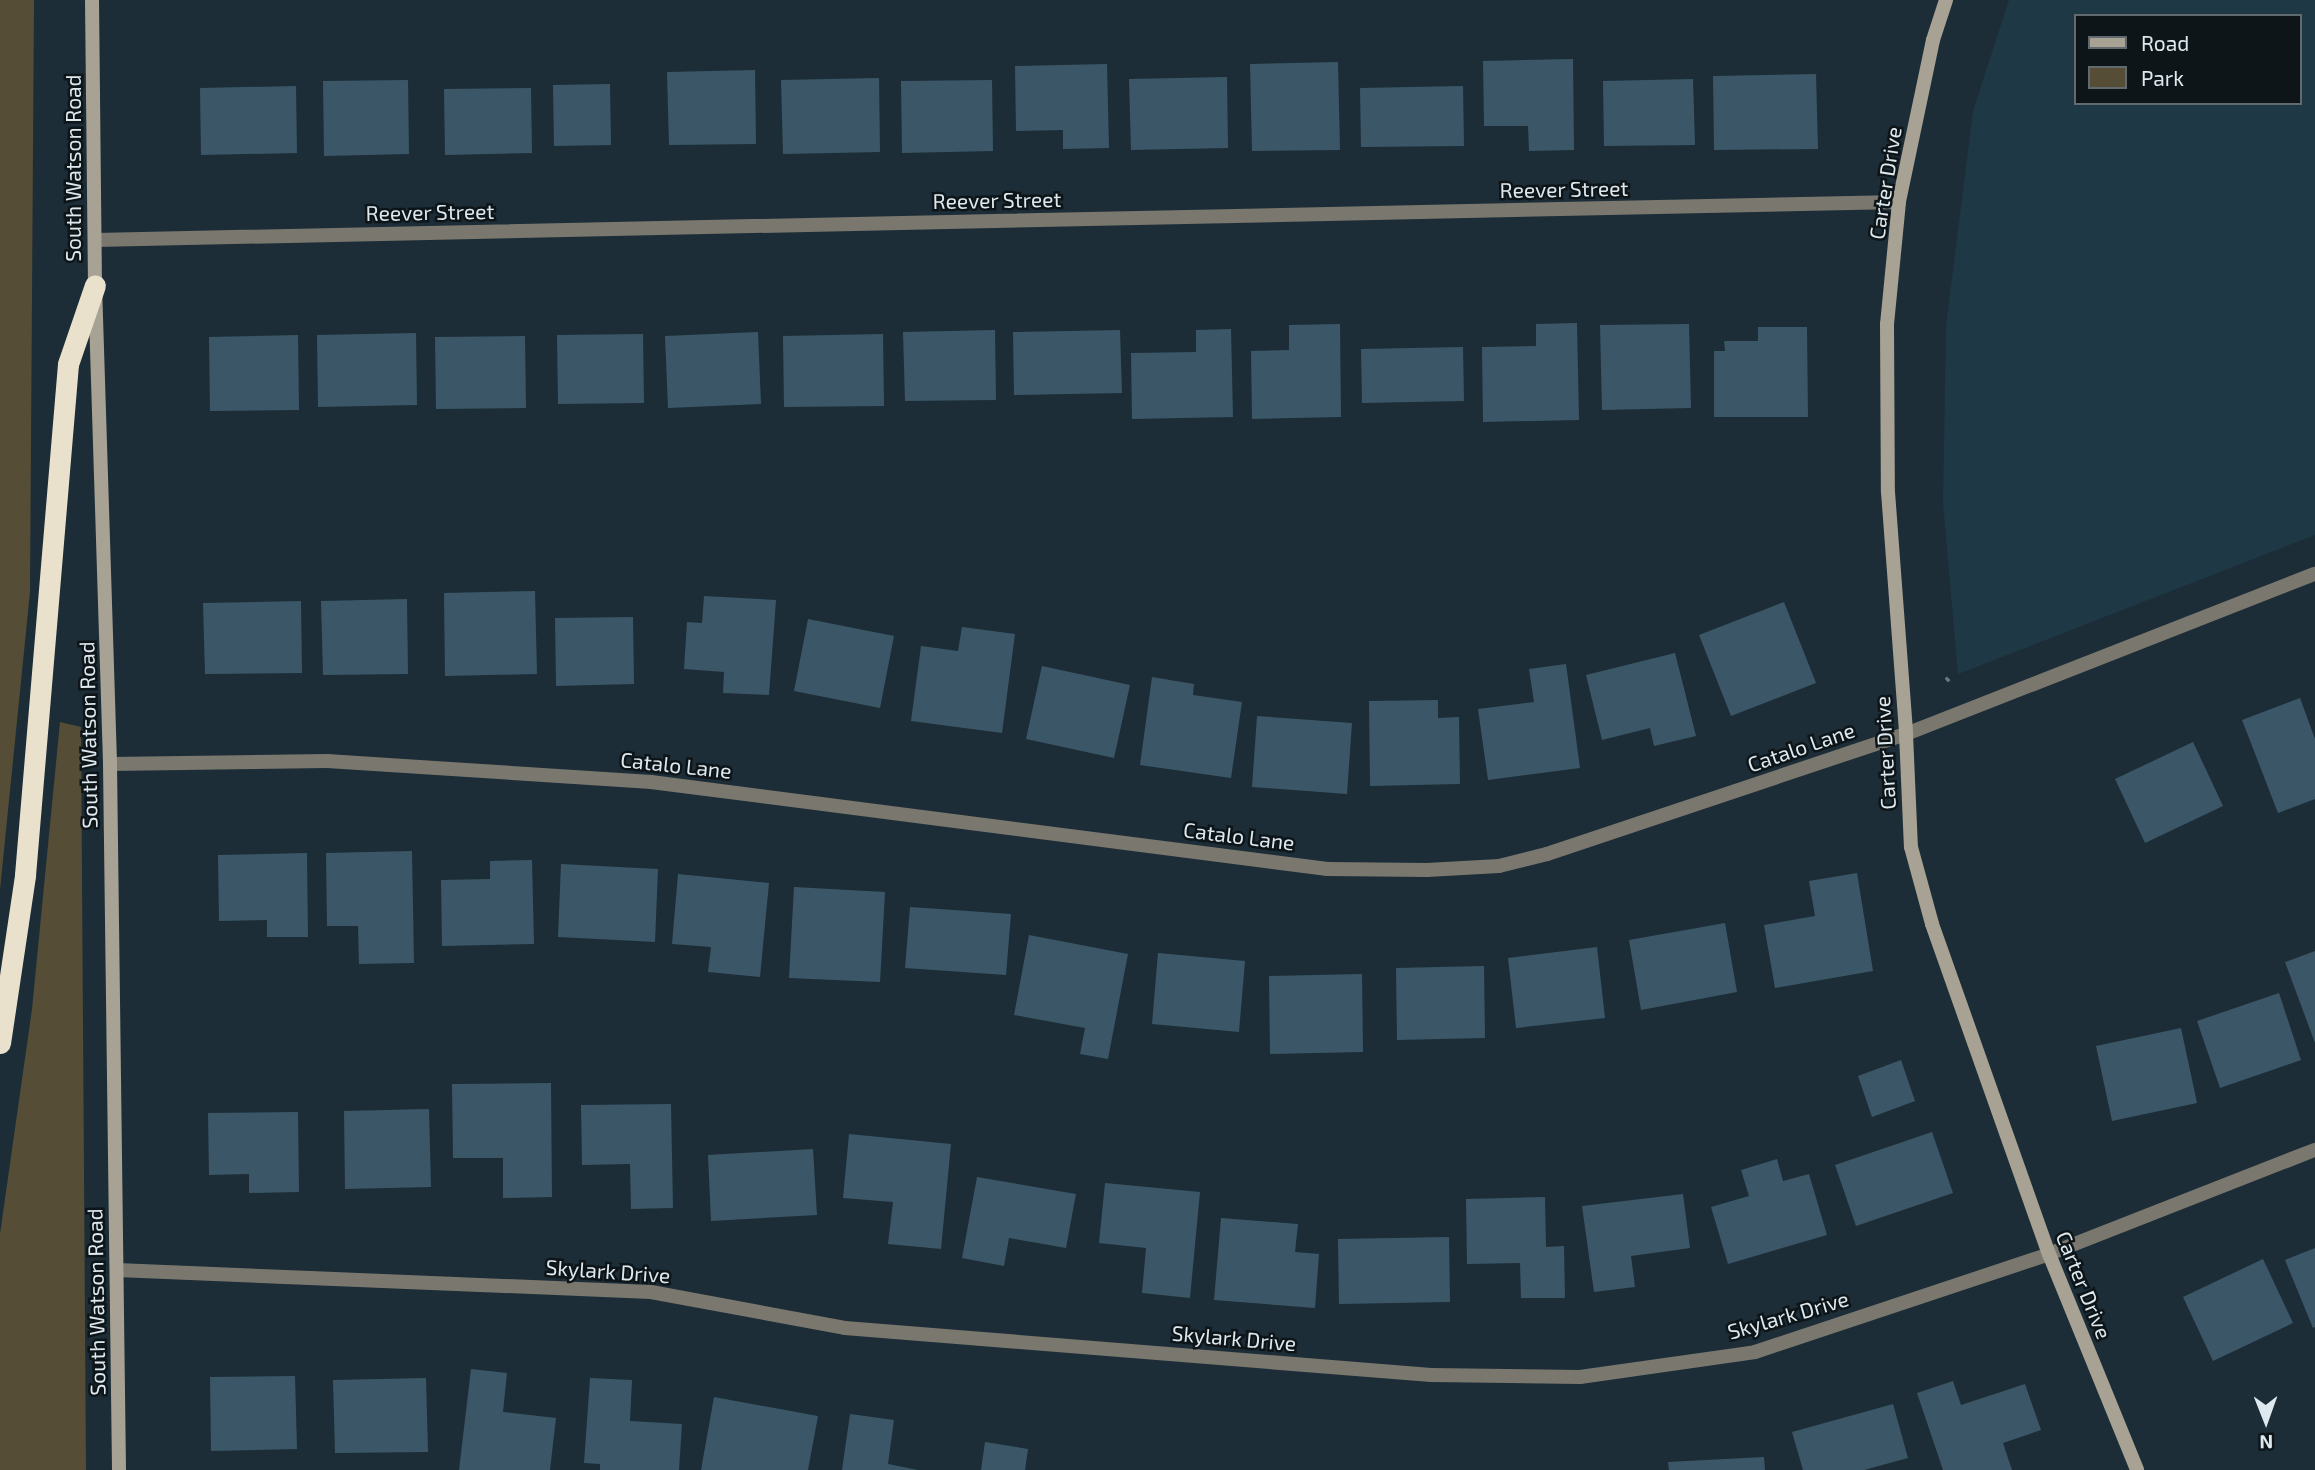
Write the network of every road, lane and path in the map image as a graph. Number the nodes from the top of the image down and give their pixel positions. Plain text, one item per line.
1 (92, 0) edge
2 (1946, 0) edge
3 (1899, 202) junction
4 (95, 240) junction
5 (95, 285) junction
6 (2315, 574) edge
7 (1951, 676) dead end
8 (1946, 680) dead end
9 (1906, 734) junction
10 (110, 764) junction
11 (0, 1043) edge
12 (2315, 1150) edge
13 (2049, 1254) junction
14 (117, 1270) junction
15 (119, 1470) edge
16 (2137, 1470) edge

1 - 4 street, South Watson Road
2 - 3 street, Carter Drive
3 - 4 street, Reever Street
3 - 9 street, Carter Drive
4 - 5 street, South Watson Road
5 - 10 street, South Watson Road
5 - 11 highway
6 - 9 street, Catalo Lane
7 - 8 path
9 - 10 street, Catalo Lane
9 - 13 street, Carter Drive
10 - 14 street, South Watson Road
12 - 13 street, Skylark Drive
13 - 14 street, Skylark Drive
13 - 16 street, Carter Drive
14 - 15 street, South Watson Road

